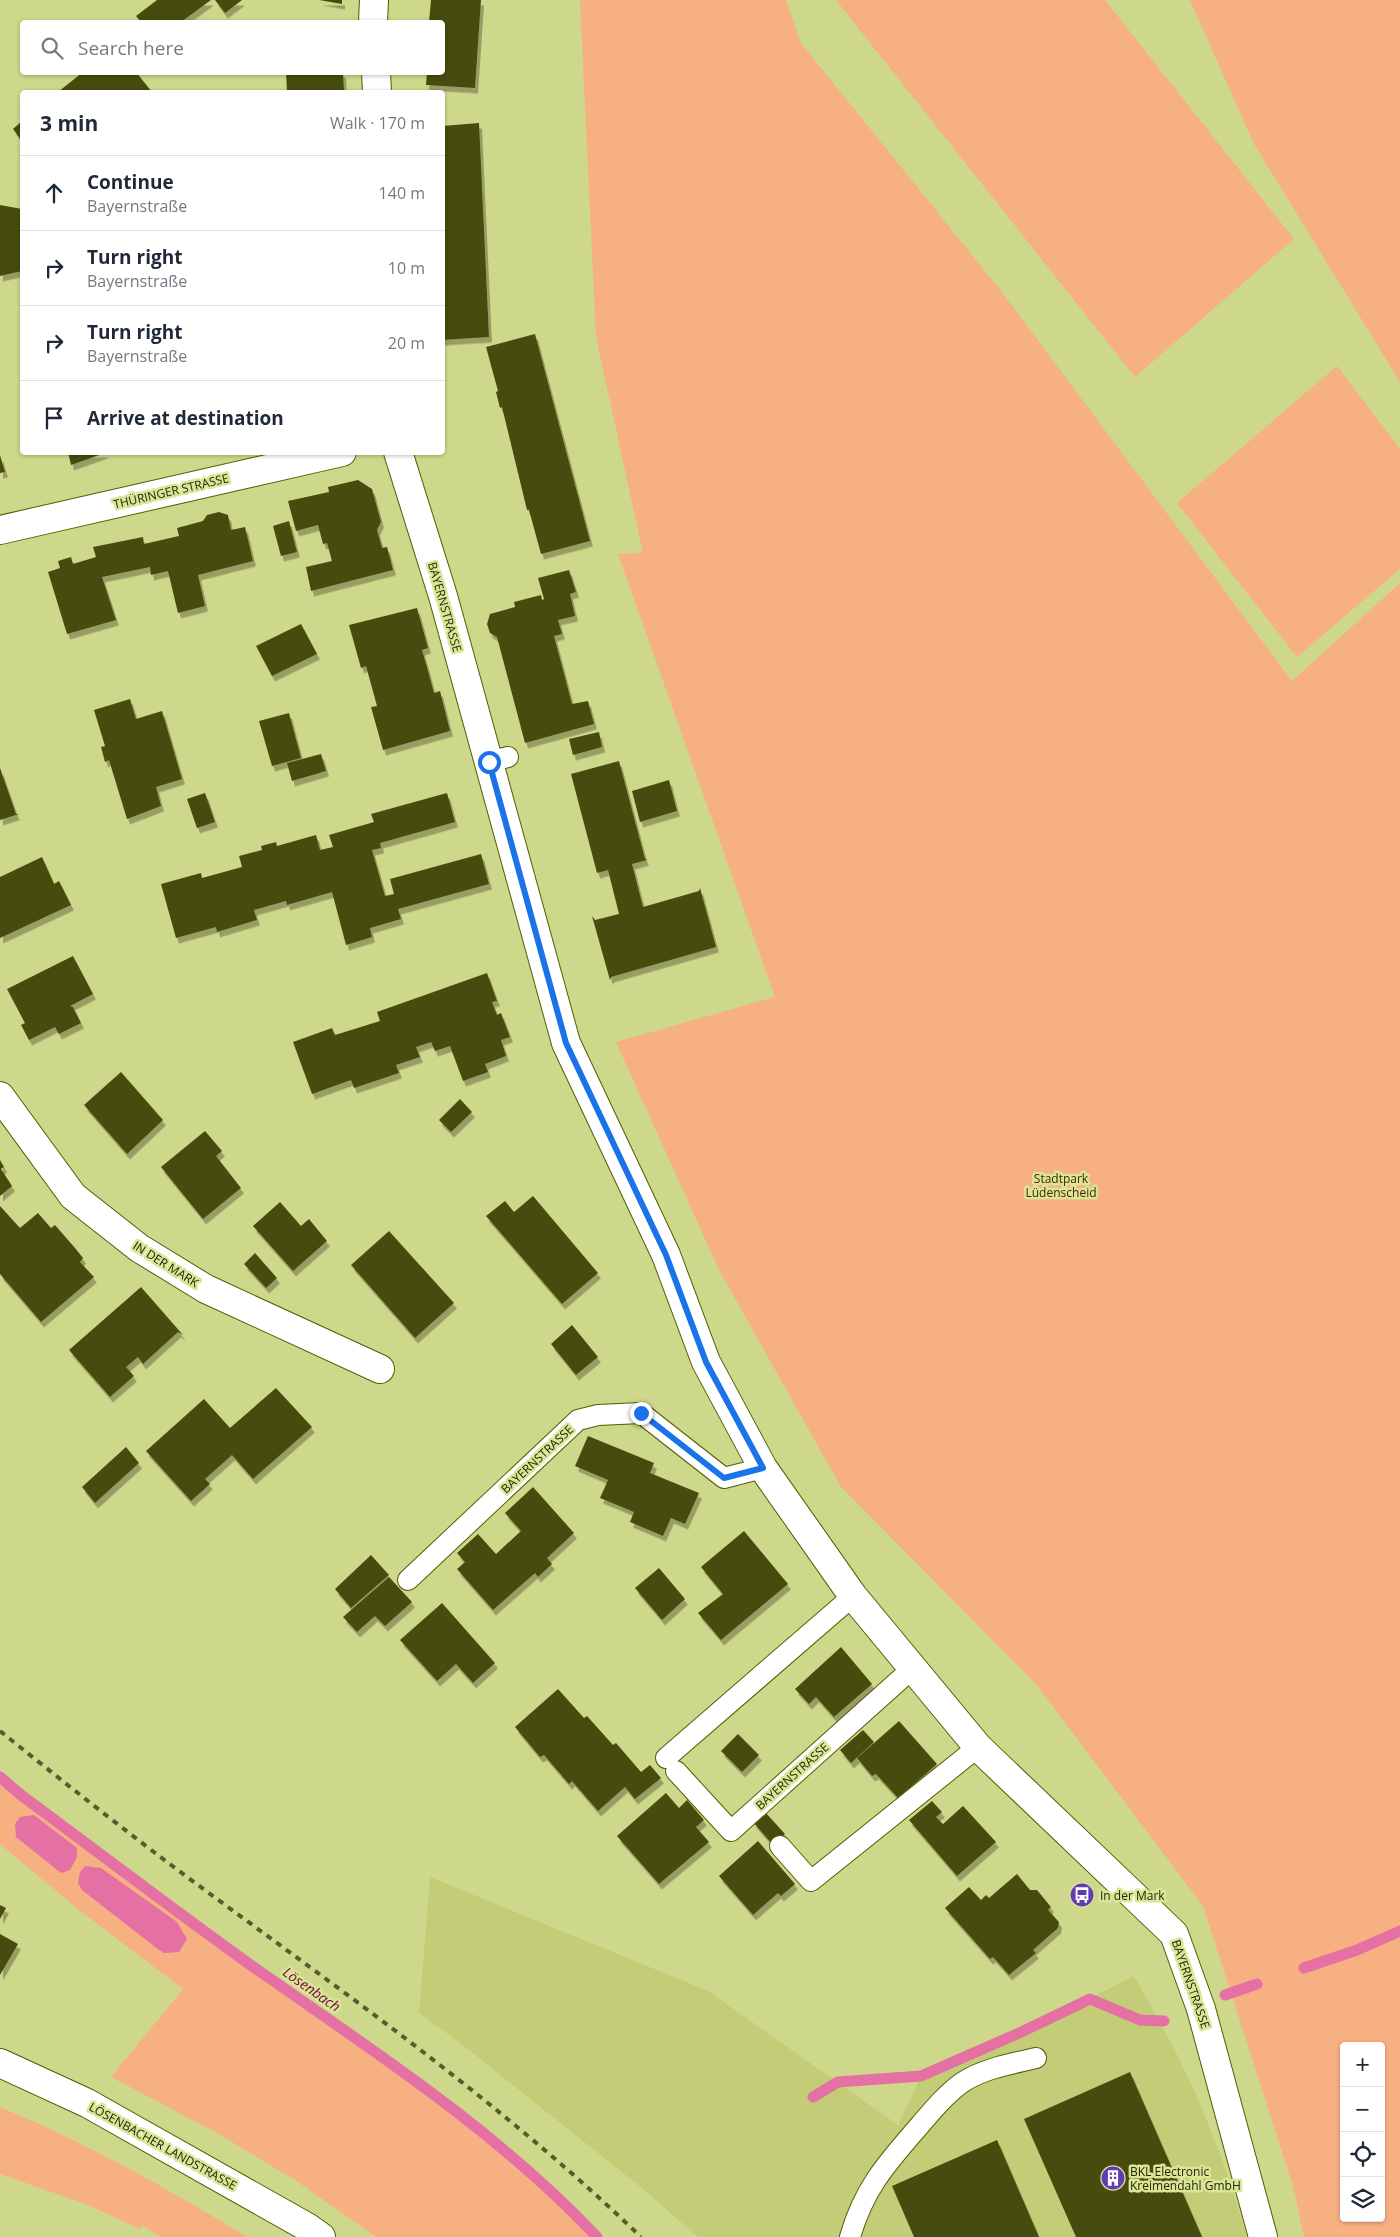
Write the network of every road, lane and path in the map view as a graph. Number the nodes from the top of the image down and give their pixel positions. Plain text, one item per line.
1 (374, 0) edge
2 (373, 20) edge
3 (376, 75) edge
4 (377, 90) edge
5 (329, 455) edge
6 (399, 455) edge
7 (0, 530) edge
8 (0, 1096) edge
9 (380, 1369) dead end
10 (763, 1468) junction
11 (408, 1580) dead end
12 (853, 1596) junction
13 (914, 1667) junction
14 (978, 1746) junction
15 (780, 1846) dead end
16 (1036, 2058) dead end
17 (0, 2063) edge
18 (321, 2237) edge
19 (850, 2237) edge
20 (1263, 2237) edge

1 - 2 street
3 - 4 street
5 - 7 street, THÜRINGER STRASSE
6 - 10 street, BAYERNSTRASSE
8 - 9 street, IN DER MARK
10 - 11 lane, BAYERNSTRASSE
10 - 12 street, BAYERNSTRASSE
12 - 13 street, BAYERNSTRASSE
12 - 13 lane, BAYERNSTRASSE
13 - 14 street, BAYERNSTRASSE
14 - 15 lane
14 - 20 street, BAYERNSTRASSE
16 - 19 lane
17 - 18 street, LÖSENBACHER LANDSTRASSE

